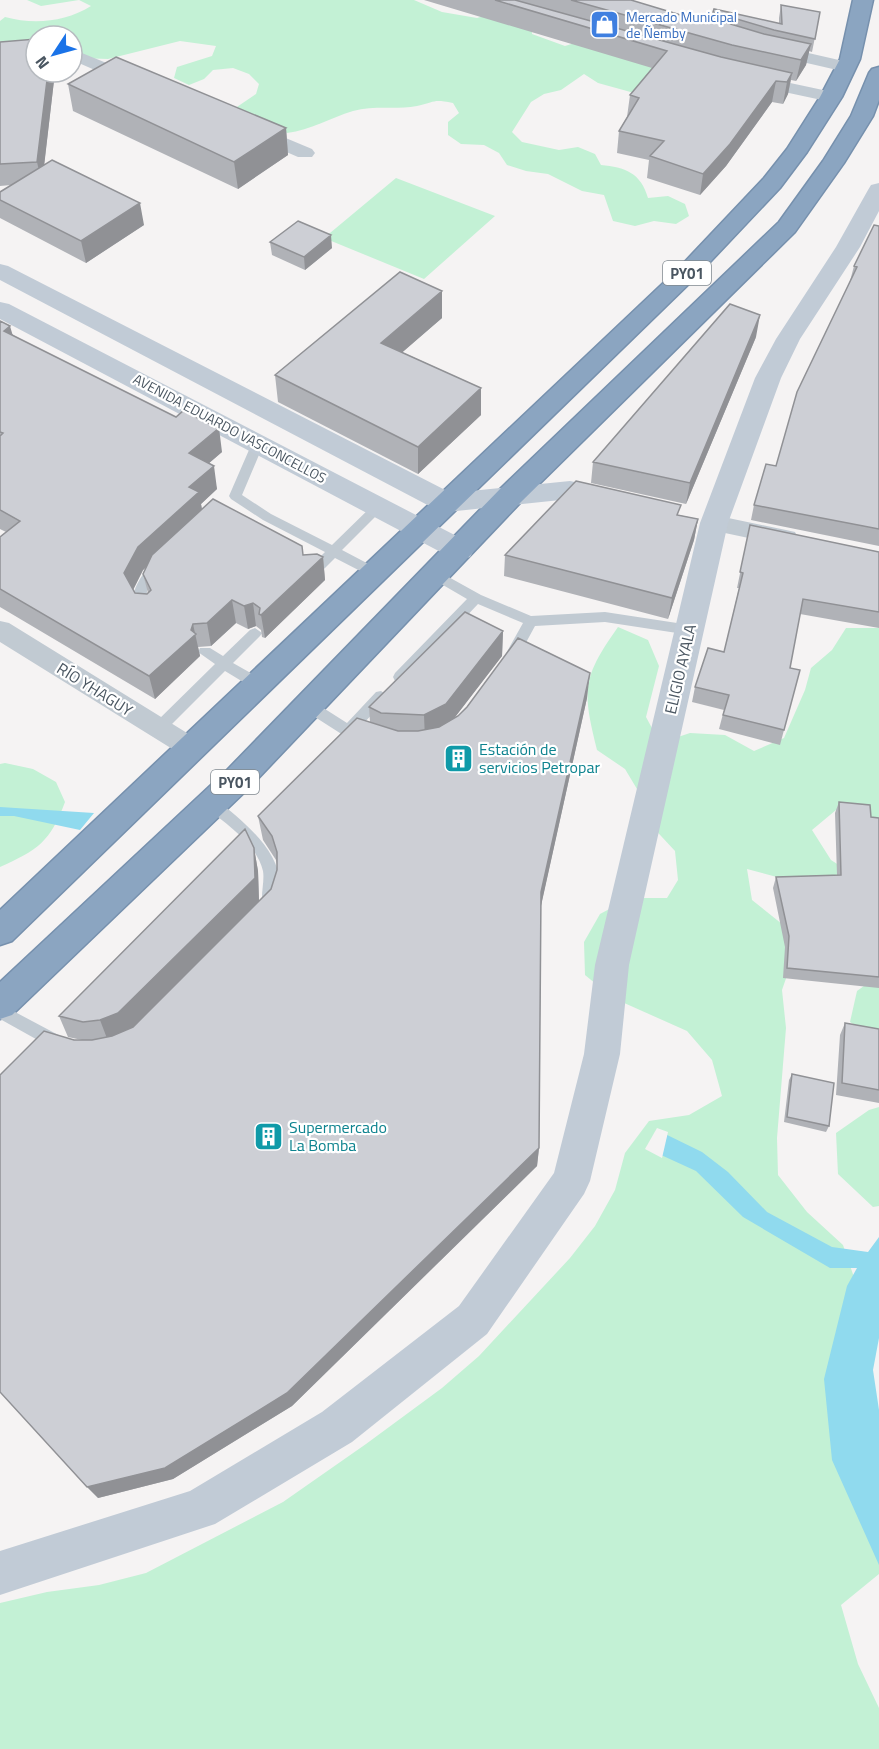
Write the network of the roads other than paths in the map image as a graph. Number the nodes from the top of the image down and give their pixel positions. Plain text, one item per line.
1 (863, 0) edge
2 (748, 43) edge
3 (84, 59) edge
4 (812, 60) junction
5 (846, 67) junction
6 (879, 73) edge
7 (732, 74) edge
8 (796, 88) junction
9 (157, 90) edge
10 (831, 97) junction
11 (231, 121) edge
12 (305, 153) dead end
13 (879, 190) edge
14 (0, 271) edge
15 (0, 309) edge
16 (258, 443) junction
17 (511, 495) junction
18 (447, 503) junction
19 (636, 505) edge
20 (379, 506) junction
21 (703, 521) junction
22 (421, 528) junction
23 (813, 544) edge
24 (460, 550) junction
25 (334, 552) junction
26 (165, 560) edge
27 (312, 573) edge
28 (375, 573) junction
29 (436, 575) junction
30 (476, 598) junction
31 (147, 612) edge
32 (530, 621) junction
33 (0, 630) edge
34 (690, 630) junction
35 (255, 633) edge
36 (205, 652) edge
37 (225, 664) junction
38 (505, 664) edge
39 (258, 684) junction
40 (309, 706) junction
41 (159, 729) junction
42 (348, 731) junction
43 (381, 745) edge
44 (191, 748) junction
45 (212, 804) junction
46 (261, 913) edge
47 (0, 931) edge
48 (0, 1005) edge
49 (0, 1011) edge
50 (71, 1050) edge
51 (0, 1573) edge

1 - 5 highway, PY01
2 - 4 street
3 - 9 street
4 - 5 street
4 - 8 street
5 - 10 highway, PY01
6 - 17 highway, PY01
7 - 8 street
8 - 10 street
10 - 18 highway, PY01
11 - 12 street
13 - 21 street, ELIGIO AYALA
14 - 18 street, AVENIDA EDUARDO VASCONCELLOS
15 - 16 street, AVENIDA EDUARDO VASCONCELLOS
16 - 20 street, AVENIDA EDUARDO VASCONCELLOS
16 - 25 lane
17 - 18 street
17 - 19 street
17 - 24 highway, PY01
18 - 22 highway, PY01
20 - 22 street, AVENIDA EDUARDO VASCONCELLOS
20 - 25 lane
21 - 23 street
21 - 34 street, ELIGIO AYALA
22 - 24 street, AVENIDA EDUARDO VASCONCELLOS
22 - 28 highway, PY01
24 - 29 highway, PY01
25 - 27 lane
25 - 28 lane
26 - 31 lane
28 - 39 highway, PY01
29 - 30 lane
29 - 40 highway, PY01
30 - 32 lane
30 - 42 lane
32 - 34 lane
32 - 38 lane
33 - 41 street, RÍO YHAGUY
34 - 51 street, ELIGIO AYALA
35 - 37 lane
36 - 37 lane
37 - 39 lane
37 - 41 lane
39 - 44 highway, PY01
40 - 42 lane
40 - 45 highway, PY01
41 - 44 street, RÍO YHAGUY
42 - 43 lane
44 - 47 highway, PY01
45 - 46 lane
45 - 48 highway, PY01
49 - 50 lane

